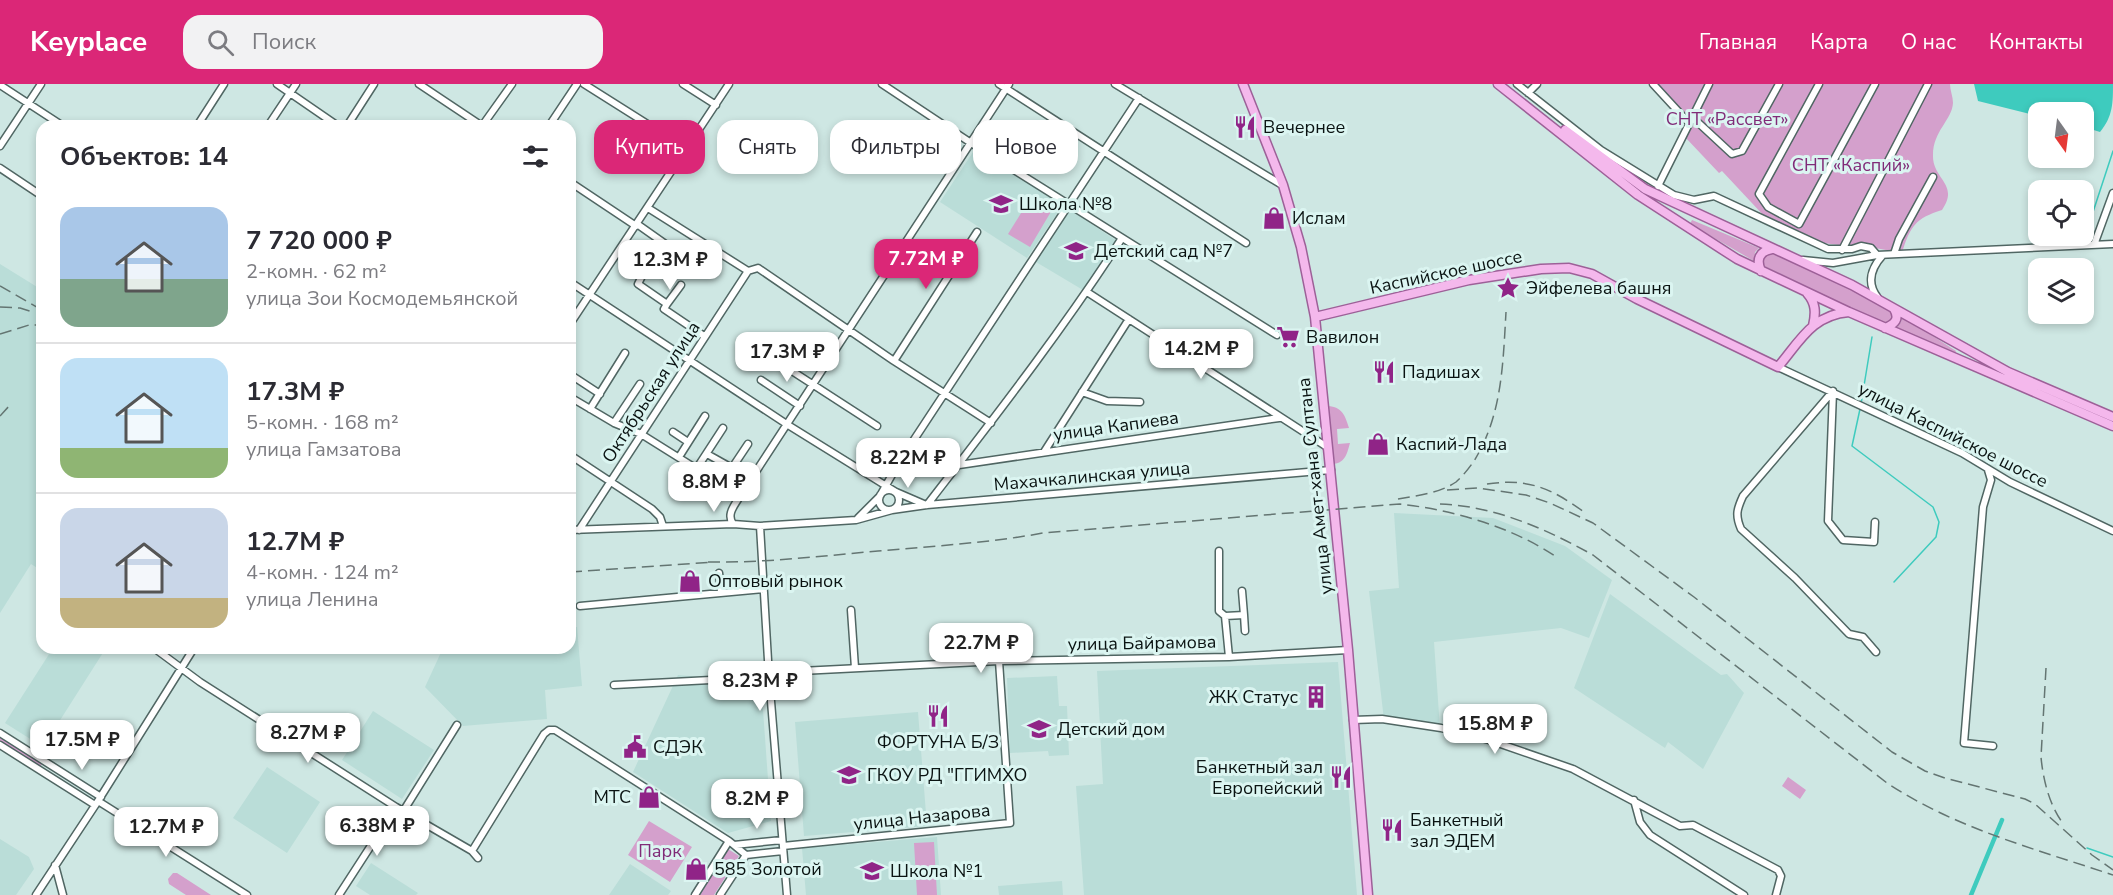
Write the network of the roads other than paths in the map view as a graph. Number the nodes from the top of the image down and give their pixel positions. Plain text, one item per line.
1 (41, 84) edge
2 (225, 84) edge
3 (277, 84) edge
4 (296, 84) edge
5 (374, 84) edge
6 (419, 84) edge
7 (512, 84) edge
8 (577, 84) edge
9 (584, 84) edge
10 (683, 84) edge
11 (729, 84) edge
12 (882, 84) edge
13 (999, 84) edge
14 (1115, 84) edge
15 (1243, 84) edge
16 (1498, 84) edge
17 (1507, 84) edge
18 (1517, 84) edge
19 (1537, 84) edge
20 (1653, 84) edge
21 (1709, 84) edge
22 (1779, 84) edge
23 (1819, 84) edge
24 (1875, 84) edge
25 (1928, 84) edge
26 (0, 85) edge
27 (1008, 86) edge
28 (290, 93) junction
29 (1528, 93) junction
30 (1139, 98) junction
31 (28, 104) junction
32 (716, 105) junction
33 (1690, 119) junction
34 (53, 120) edge
35 (202, 120) edge
36 (272, 120) edge
37 (329, 120) edge
38 (351, 120) edge
39 (473, 120) edge
40 (486, 120) edge
41 (553, 120) edge
42 (641, 120) edge
43 (705, 122) edge
44 (971, 143) junction
45 (0, 146) edge
46 (1103, 151) junction
47 (0, 168) edge
48 (670, 174) edge
49 (1933, 177) dead end
50 (1283, 185) junction
51 (576, 186) edge
52 (1658, 186) junction
53 (36, 192) edge
54 (2113, 193) edge
55 (1068, 204) junction
56 (648, 208) junction
57 (1791, 219) junction
58 (636, 225) junction
59 (977, 232) dead end
60 (1794, 234) junction
61 (1122, 238) junction
62 (1246, 243) dead end
63 (2113, 244) edge
64 (2094, 245) joint
65 (2072, 246) edge
66 (671, 248) dead end
67 (1772, 249) junction
68 (1842, 249) junction
69 (618, 252) junction
70 (1894, 254) junction
71 (1880, 255) junction
72 (1796, 260) junction
73 (748, 271) junction
74 (1761, 271) junction
75 (681, 285) dead end
76 (576, 286) edge
77 (1802, 289) junction
78 (1087, 292) junction
79 (590, 295) junction
80 (1880, 301) junction
81 (667, 304) junction
82 (1893, 308) junction
83 (1849, 312) junction
84 (576, 315) edge
85 (1315, 318) junction
86 (1129, 319) junction
87 (1813, 326) junction
88 (1885, 328) junction
89 (849, 330) junction
90 (1277, 335) dead end
91 (704, 336) junction
92 (787, 343) dead end
93 (625, 353) dead end
94 (689, 360) junction
95 (775, 360) dead end
96 (894, 361) junction
97 (1778, 367) junction
98 (824, 368) junction
99 (576, 379) edge
100 (761, 380) dead end
101 (640, 384) dead end
102 (813, 386) junction
103 (1833, 391) junction
104 (1082, 392) junction
105 (600, 394) junction
106 (944, 394) junction
107 (576, 400) edge
108 (1140, 402) dead end
109 (800, 406) junction
110 (590, 409) junction
111 (705, 416) dead end
112 (2113, 417) edge
113 (1279, 418) junction
114 (614, 423) junction
115 (991, 423) junction
116 (788, 425) junction
117 (877, 426) dead end
118 (2113, 426) edge
119 (723, 428) dead end
120 (673, 432) dead end
121 (641, 434) junction
122 (688, 442) junction
123 (748, 444) dead end
124 (1327, 447) junction
125 (1044, 452) junction
126 (707, 453) junction
127 (679, 457) junction
128 (576, 459) edge
129 (958, 465) junction
130 (697, 468) junction
131 (1988, 469) junction
132 (1330, 471) junction
133 (610, 482) junction
134 (886, 485) junction
135 (896, 492) junction
136 (740, 496) junction
137 (880, 496) junction
138 (927, 505) junction
139 (892, 510) junction
140 (856, 520) junction
141 (1875, 522) dead end
142 (732, 524) junction
143 (663, 526) junction
144 (760, 526) junction
145 (579, 530) joint
146 (2113, 531) edge
147 (1219, 551) dead end
148 (719, 573) dead end
149 (764, 589) junction
150 (1242, 591) dead end
151 (721, 592) junction
152 (580, 606) dead end
153 (851, 610) dead end
154 (1244, 615) junction
155 (1225, 616) junction
156 (1245, 632) dead end
157 (1348, 650) junction
158 (1876, 652) dead end
159 (162, 654) edge
160 (190, 654) edge
161 (1229, 657) junction
162 (999, 661) junction
163 (855, 668) junction
164 (181, 669) junction
165 (769, 677) junction
166 (614, 685) dead end
167 (1353, 720) junction
168 (457, 725) dead end
169 (0, 733) edge
170 (0, 745) edge
171 (1993, 746) dead end
172 (1634, 800) junction
173 (98, 801) junction
174 (396, 807) junction
175 (404, 810) junction
176 (732, 843) junction
177 (783, 846) junction
178 (472, 851) junction
179 (746, 855) junction
180 (478, 858) dead end
181 (55, 865) junction
182 (36, 895) edge
183 (63, 895) edge
184 (247, 895) edge
185 (339, 895) edge
186 (695, 895) edge
187 (720, 895) edge
188 (787, 895) edge
189 (1368, 895) edge
190 (1744, 895) edge
191 (1776, 895) edge

1 - 31 street
2 - 35 street
3 - 28 street
4 - 28 street
5 - 38 street
6 - 39 street
7 - 40 street
8 - 41 street
9 - 42 street
10 - 32 street
11 - 32 street
12 - 44 street
13 - 27 street
14 - 30 street
15 - 50 main road, улица Амет-хана Султана
16 - 74 main road
17 - 67 main road
18 - 29 street
19 - 29 street
20 - 33 street
21 - 33 street
22 - 33 street
23 - 57 street
24 - 57 street
25 - 68 street
26 - 31 street
27 - 44 street
27 - 46 street
28 - 36 street
28 - 37 street
29 - 52 street
30 - 46 street
30 - 50 street
31 - 34 street
31 - 45 street
32 - 43 street
33 - 52 street
44 - 55 street
44 - 89 street
46 - 55 street
46 - 62 street
47 - 53 street
48 - 56 street
49 - 70 street
50 - 85 main road, улица Амет-хана Султана
51 - 58 street
52 - 60 street
54 - 64 street
55 - 61 street
55 - 106 street
56 - 58 street
56 - 73 street
57 - 60 street
58 - 66 street
58 - 69 street
59 - 96 street
60 - 68 street
61 - 78 street
61 - 90 street
63 - 64 street
65 - 70 street
67 - 72 main road
67 - 74 main road
68 - 71 street
69 - 79 street
69 - 81 street
70 - 71 street
71 - 72 street
71 - 80 street
72 - 80 main road
73 - 89 street
73 - 91 street, Октябрьская улица
74 - 77 main road
75 - 81 street
76 - 79 street
77 - 83 main road
77 - 87 main road
78 - 86 street
78 - 115 street
79 - 84 street
79 - 94 street
80 - 82 main road
81 - 91 street
82 - 88 main road
82 - 112 main road
83 - 87 main road
83 - 88 main road
85 - 97 main road, Каспийское шоссе
85 - 124 main road, улица Амет-хана Султана
86 - 104 street
86 - 113 street
87 - 97 main road
88 - 118 main road
89 - 96 street
89 - 98 street
91 - 94 street, Октябрьская улица
92 - 98 street
93 - 105 street
94 - 116 street
94 - 121 street, Октябрьская улица
95 - 102 street
96 - 106 street
97 - 103 street, улица Каспийское шоссе
98 - 102 street
99 - 105 street
100 - 109 street
101 - 114 street
102 - 109 street
102 - 117 street
103 - 131 street, улица Каспийское шоссе
103 - 141 street
103 - 158 street
104 - 108 street
104 - 125 street
105 - 110 street
106 - 115 street
106 - 134 street
107 - 110 street
109 - 116 street
110 - 114 street
111 - 122 street
113 - 124 street
113 - 125 street, улица Капиева
114 - 121 street
115 - 129 street
116 - 134 street
116 - 136 street
119 - 126 street
120 - 122 street
121 - 127 street
121 - 133 street, Октябрьская улица
122 - 127 street
123 - 126 street
124 - 132 main road, улица Амет-хана Султана
125 - 129 street, улица Капиева
126 - 130 street
127 - 130 street
128 - 133 street
129 - 138 street
130 - 136 street
131 - 146 street, улица Каспийское шоссе
131 - 171 street
132 - 138 street, Махачкалинская улица
132 - 157 main road, улица Амет-хана Султана
133 - 143 street
133 - 145 street, Октябрьская улица
134 - 135 street
134 - 137 street
135 - 137 street
135 - 138 street
135 - 139 street
136 - 142 street
137 - 139 street
137 - 140 street
138 - 139 street, Махачкалинская улица
139 - 140 street, Махачкалинская улица
140 - 144 street, Махачкалинская улица
142 - 143 street, Махачкалинская улица
142 - 144 street, Махачкалинская улица
143 - 145 street, Махачкалинская улица
144 - 149 street
147 - 155 street
148 - 151 street
149 - 151 street
149 - 165 street
150 - 154 street
151 - 152 street
153 - 163 street
154 - 155 street
154 - 156 street
155 - 161 street
157 - 161 street, улица Байрамова
157 - 167 main road, улица Амет-хана Султана
159 - 164 street
160 - 164 street
161 - 162 street, улица Байрамова
162 - 163 street, улица Байрамова
162 - 177 street, улица Назарова
163 - 165 street, улица Байрамова
164 - 173 street
164 - 174 street
165 - 166 street, улица Байрамова
165 - 177 street
167 - 172 street
167 - 189 main road, улица Амет-хана Султана
168 - 175 street
169 - 173 street
170 - 173 street
172 - 190 street
172 - 191 street
173 - 181 street
173 - 184 street
174 - 175 street
174 - 185 street
175 - 178 street
176 - 177 street
176 - 178 street
176 - 179 street
176 - 186 street
177 - 179 street, улица Назарова
177 - 188 street
178 - 180 street
179 - 187 street
181 - 182 street
181 - 183 street

